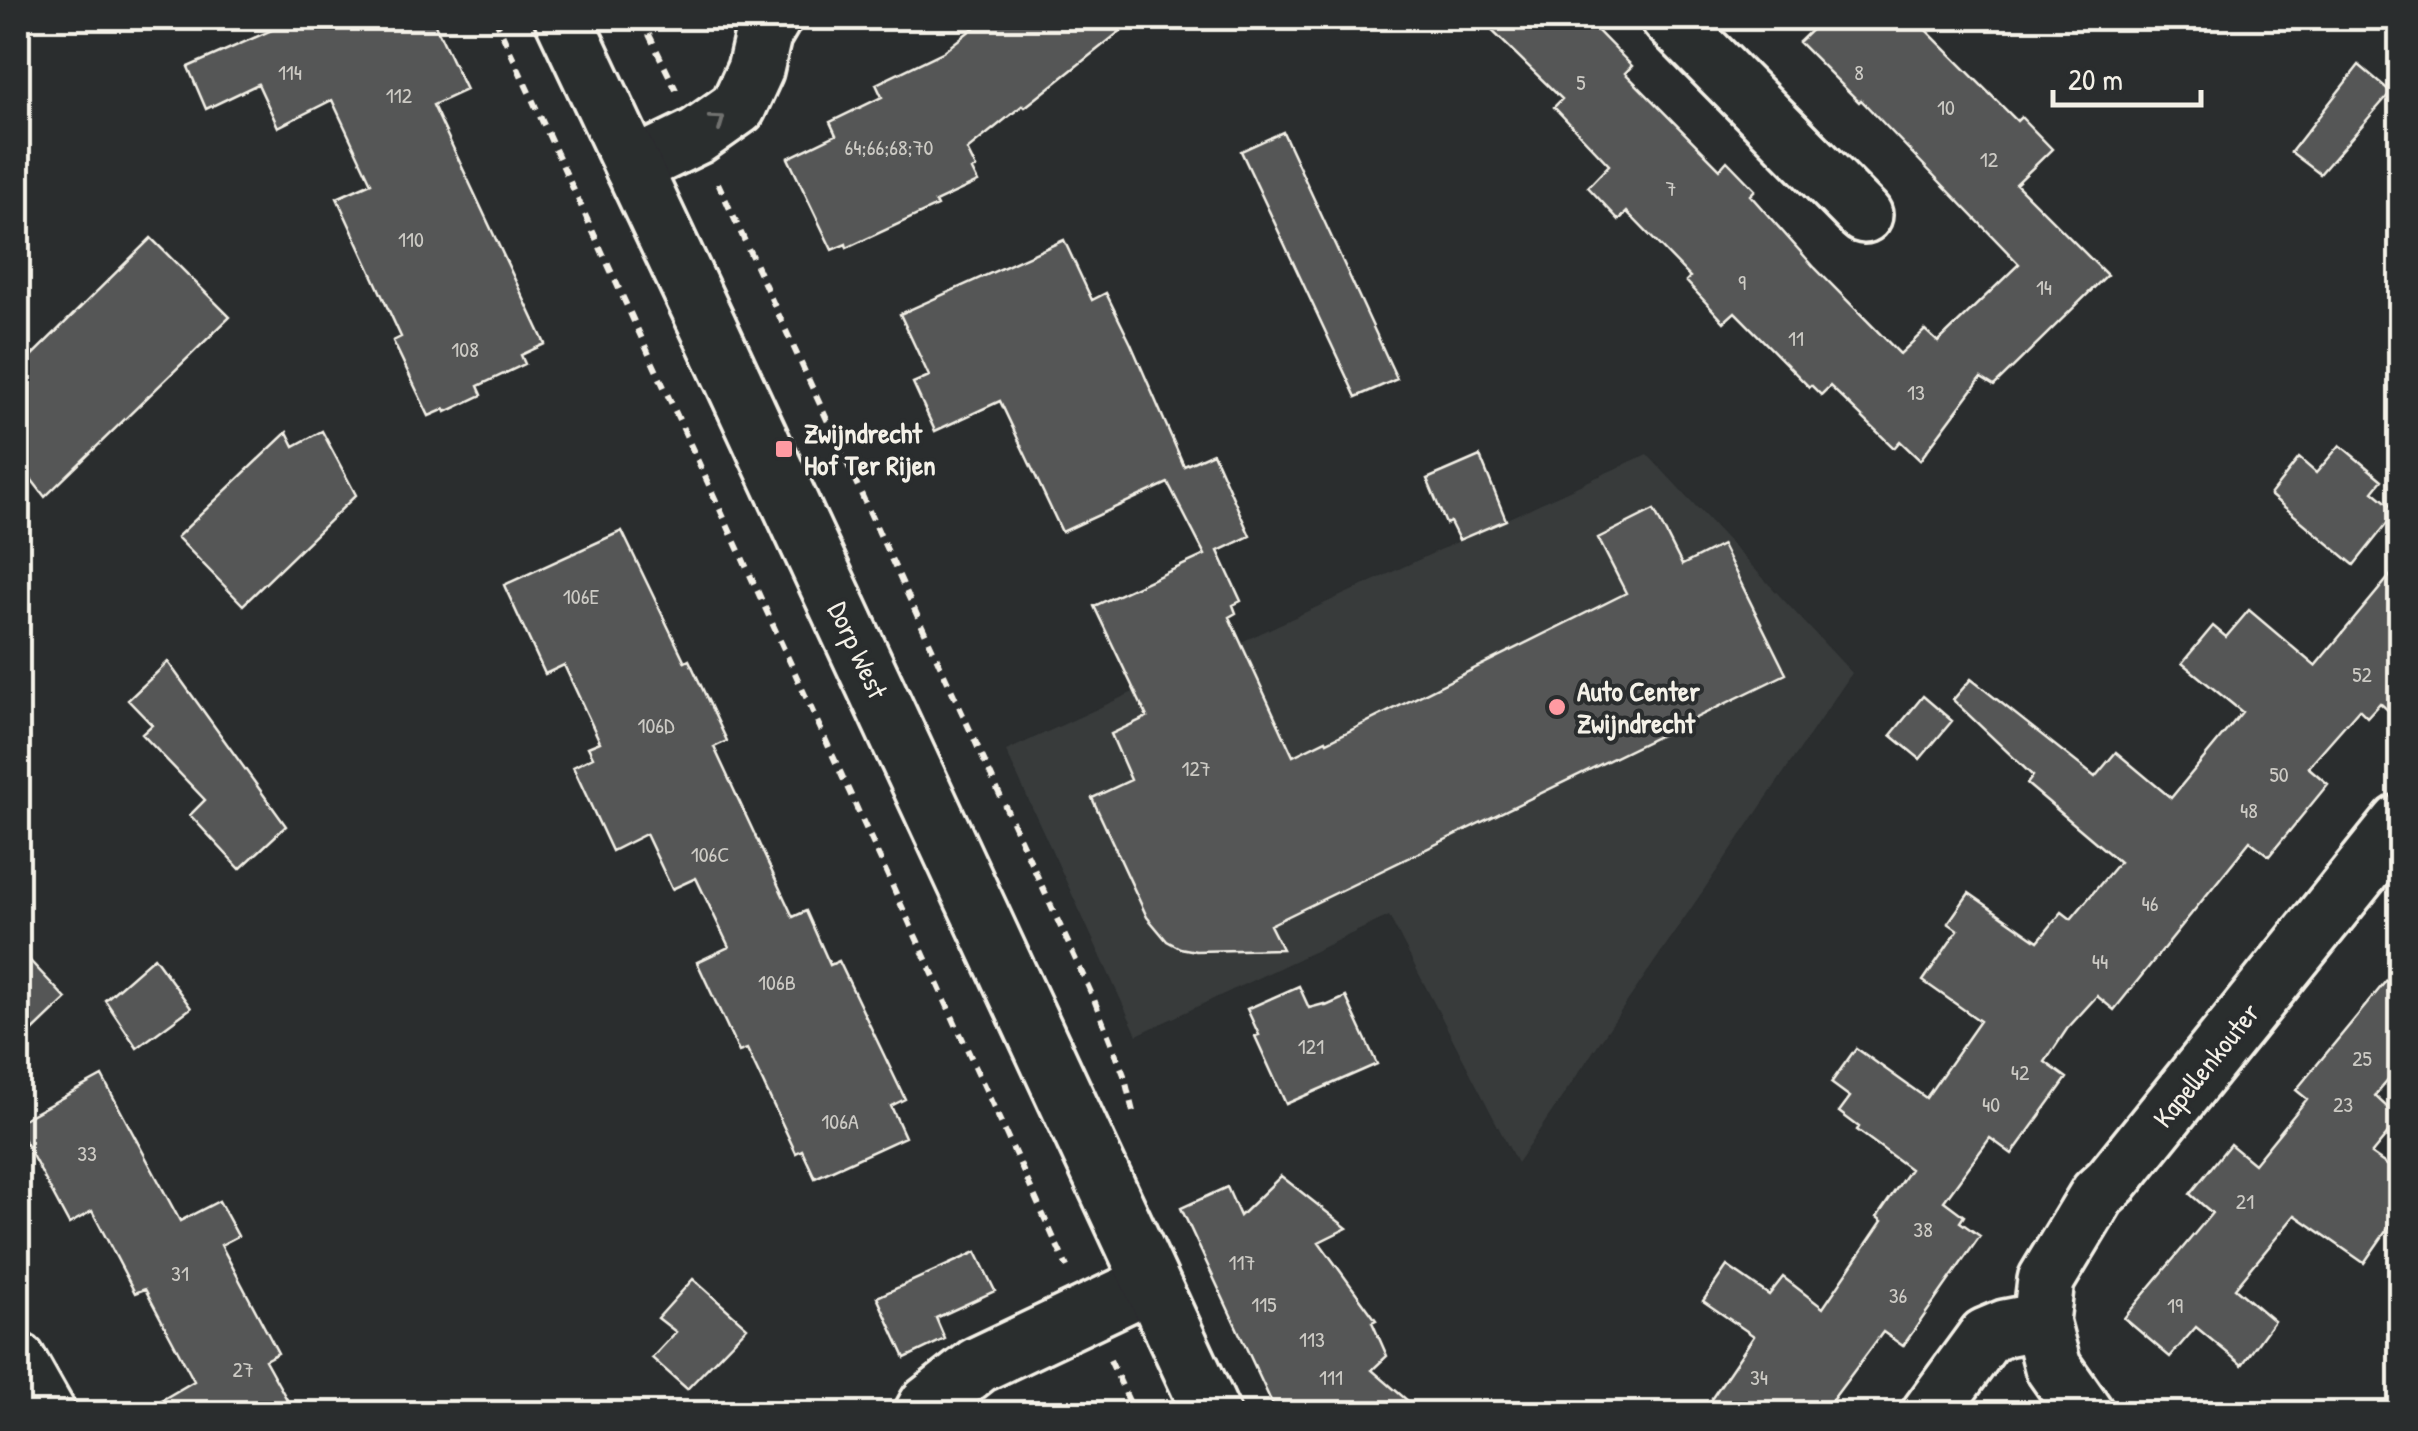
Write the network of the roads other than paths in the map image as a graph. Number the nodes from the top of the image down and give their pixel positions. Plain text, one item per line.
1 (563, 18) edge
2 (773, 18) edge
3 (1669, 18) edge
4 (633, 167) junction
5 (1864, 215) dead end
6 (2400, 823) edge
7 (1152, 1284) junction
8 (2041, 1321) junction
9 (18, 1361) edge
10 (48, 1414) edge
11 (922, 1414) edge
12 (1212, 1414) edge
13 (1929, 1414) edge
14 (2086, 1414) edge

1 - 4 street, Dorp West
4 -> 2 street
3 - 5 street
4 - 7 street, Dorp West
6 - 8 street, Kapellenkouter
7 - 11 street
7 - 12 street, Dorp West
8 - 13 street
8 - 14 street, Kapellenkouter
9 - 10 street

